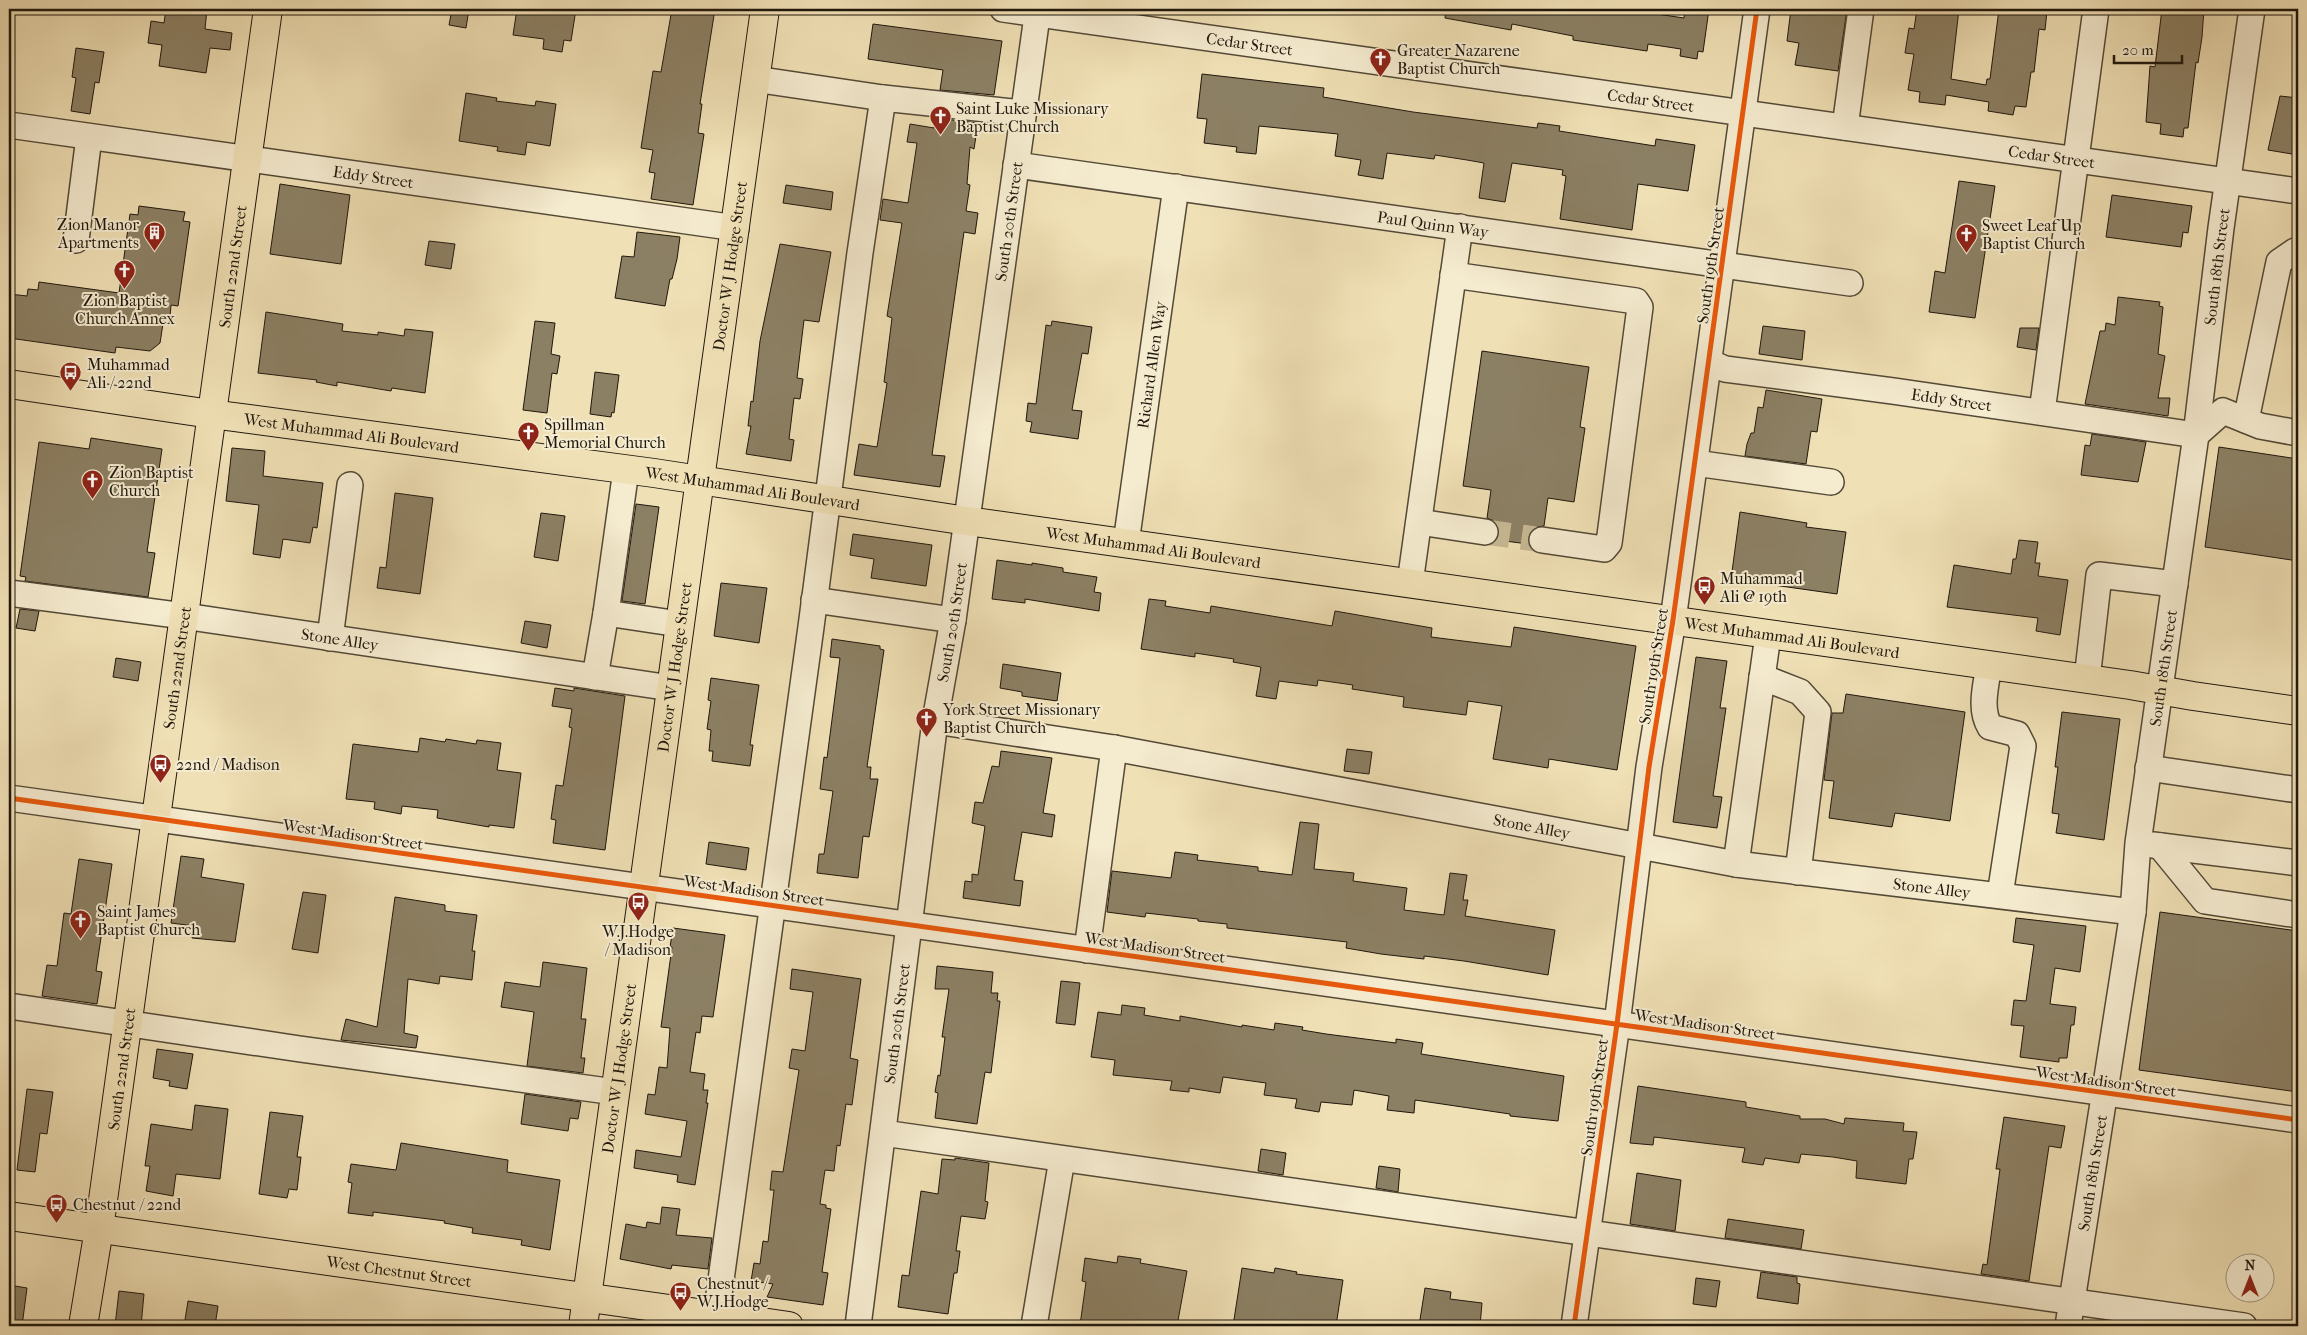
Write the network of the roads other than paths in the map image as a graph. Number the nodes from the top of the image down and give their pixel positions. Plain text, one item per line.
1 (268, 9) edge
2 (765, 9) edge
3 (1003, 9) edge
4 (1757, 9) edge
5 (1861, 9) edge
6 (2096, 9) edge
7 (2252, 9) edge
8 (1037, 11) edge
9 (755, 79) junction
10 (883, 98) junction
11 (1742, 113) junction
12 (1023, 114) junction
13 (9, 125) edge
14 (1846, 127) junction
15 (89, 137) junction
16 (247, 159) junction
17 (2075, 160) junction
18 (1016, 165) junction
19 (2228, 181) junction
20 (1176, 187) junction
21 (2298, 191) edge
22 (1460, 227) junction
23 (736, 228) junction
24 (76, 240) dead end
25 (2298, 252) edge
26 (1723, 264) junction
27 (1453, 275) junction
28 (1850, 283) dead end
29 (1709, 362) junction
30 (9, 384) edge
31 (2042, 412) junction
32 (211, 414) junction
33 (2246, 420) junction
34 (2298, 433) edge
35 (2196, 435) junction
36 (1695, 463) junction
37 (626, 470) junction
38 (699, 481) junction
39 (1831, 482) dead end
40 (350, 485) dead end
41 (828, 500) junction
42 (968, 521) junction
43 (1419, 522) junction
44 (1485, 532) tunnel mouth
45 (1542, 540) tunnel mouth
46 (1126, 543) junction
47 (1410, 583) junction
48 (2175, 584) junction
49 (9, 593) edge
50 (814, 600) junction
51 (606, 612) junction
52 (184, 616) junction
53 (953, 620) junction
54 (1673, 620) junction
55 (679, 624) junction
56 (1768, 634) junction
57 (330, 638) junction
58 (1989, 665) junction
59 (595, 677) junction
60 (1762, 677) junction
61 (2087, 678) junction
62 (671, 688) junction
63 (2160, 690) junction
64 (2298, 711) edge
65 (935, 722) junction
66 (1114, 748) junction
67 (2148, 768) junction
68 (2298, 790) edge
69 (9, 798) edge
70 (155, 819) junction
71 (2149, 844) junction
72 (1640, 848) junction
73 (2298, 863) edge
74 (1736, 864) junction
75 (1798, 872) junction
76 (643, 887) junction
77 (2000, 895) junction
78 (772, 906) junction
79 (2132, 912) junction
80 (2298, 915) edge
81 (909, 925) junction
82 (1087, 950) junction
83 (9, 1006) edge
84 (127, 1023) junction
85 (1617, 1024) junction
86 (615, 1092) junction
87 (2104, 1093) junction
88 (2298, 1120) edge
89 (883, 1133) junction
90 (1062, 1159) junction
91 (9, 1216) edge
92 (99, 1229) junction
93 (1587, 1233) junction
94 (587, 1297) junction
95 (2072, 1302) junction
96 (716, 1316) junction
97 (83, 1326) edge
98 (583, 1326) edge
99 (789, 1326) edge
100 (858, 1326) edge
101 (1034, 1326) edge
102 (1574, 1326) edge
103 (2068, 1326) edge
104 (2244, 1326) edge

1 - 16 main road, South 22nd Street
2 - 9 main road, Doctor W J Hodge Street
3 - 8 street, Cedar Street
4 - 11 street, South 19th Street
5 - 14 street
6 - 17 street
7 - 19 street, South 18th Street
8 - 11 street, Cedar Street
8 - 12 street, South 20th Street
9 - 10 street
9 - 23 main road, Doctor W J Hodge Street
10 - 12 street
10 - 41 street
11 - 14 street, Cedar Street
11 - 26 street, South 19th Street
12 - 18 street, South 20th Street
13 - 15 street, Eddy Street
14 - 17 street, Cedar Street
15 - 16 street, Eddy Street
15 - 24 street
16 - 23 street, Eddy Street
16 - 32 main road, South 22nd Street
17 - 19 street, Cedar Street
17 - 31 street
18 - 20 street, Paul Quinn Way
18 - 42 street, South 20th Street
19 - 21 street, Cedar Street
19 - 35 street, South 18th Street
20 - 22 street, Paul Quinn Way
20 - 46 street, Richard Allen Way
22 - 26 street, Paul Quinn Way
22 - 27 street
23 - 38 main road, Doctor W J Hodge Street
25 - 33 street
26 - 28 street, Paul Quinn Way
26 - 29 street, South 19th Street
27 - 43 street
27 - 45 street
29 - 31 street, Eddy Street
29 - 36 street, South 19th Street
30 - 32 main road, West Muhammad Ali Boulevard
31 - 35 street, Eddy Street
32 - 37 main road, West Muhammad Ali Boulevard
32 - 52 main road, South 22nd Street
33 - 34 street
33 - 35 street
35 - 48 street, South 18th Street
36 - 39 street
36 - 54 street, South 19th Street
37 - 38 main road, West Muhammad Ali Boulevard
37 - 51 street
38 - 41 main road, West Muhammad Ali Boulevard
38 - 55 main road, Doctor W J Hodge Street
40 - 57 street
41 - 42 main road, West Muhammad Ali Boulevard
41 - 50 street
42 - 46 main road, West Muhammad Ali Boulevard
42 - 53 street, South 20th Street
43 - 44 street
43 - 47 street
46 - 47 main road, West Muhammad Ali Boulevard
47 - 54 main road, West Muhammad Ali Boulevard
48 - 61 street
48 - 63 street, South 18th Street
49 - 52 street, Stone Alley
50 - 53 street
50 - 78 street
51 - 55 street
51 - 59 street
52 - 57 street, Stone Alley
52 - 70 main road, South 22nd Street
53 - 65 street, South 20th Street
54 - 56 main road, West Muhammad Ali Boulevard
54 - 72 street, South 19th Street
55 - 62 main road, Doctor W J Hodge Street
56 - 58 main road, West Muhammad Ali Boulevard
56 - 60 street
57 - 59 street, Stone Alley
58 - 61 main road, West Muhammad Ali Boulevard
58 - 77 street
59 - 62 street, Stone Alley
60 - 74 street
60 - 75 street
61 - 63 main road, West Muhammad Ali Boulevard
62 - 76 main road, Doctor W J Hodge Street
63 - 64 main road, West Muhammad Ali Boulevard
63 - 67 street, South 18th Street
65 - 66 street, Stone Alley
65 - 81 street, South 20th Street
66 - 72 street, Stone Alley
66 - 82 street
67 - 68 street
67 - 71 street, South 18th Street
69 - 70 street, West Madison Street
70 - 76 street, West Madison Street
70 - 84 main road, South 22nd Street
71 - 73 street
71 - 79 street, South 18th Street
71 - 80 street
72 - 74 street, Stone Alley
72 - 85 street, South 19th Street
74 - 75 street, Stone Alley
75 - 77 street, Stone Alley
76 - 78 street, West Madison Street
76 - 86 main road, Doctor W J Hodge Street
77 - 79 street, Stone Alley
78 - 81 street, West Madison Street
78 - 96 street
79 - 87 street, South 18th Street
81 - 82 street, West Madison Street
81 - 89 street, South 20th Street
82 - 85 street, West Madison Street
83 - 84 street
84 - 86 street
84 - 92 main road, South 22nd Street
85 - 87 street, West Madison Street
85 - 93 street, South 19th Street
86 - 94 main road, Doctor W J Hodge Street
87 - 88 street, West Madison Street
87 - 95 street, South 18th Street
89 - 90 street
89 - 100 street, South 20th Street
90 - 93 street
90 - 101 street
91 - 92 main road, West Chestnut Street
92 - 94 main road, West Chestnut Street
92 - 97 main road, South 22nd Street
93 - 95 street
93 - 102 street, South 19th Street
94 - 96 main road, West Chestnut Street
94 - 98 main road, Doctor W J Hodge Street
95 - 103 street, South 18th Street
95 - 104 street
96 - 99 main road, West Chestnut Street

